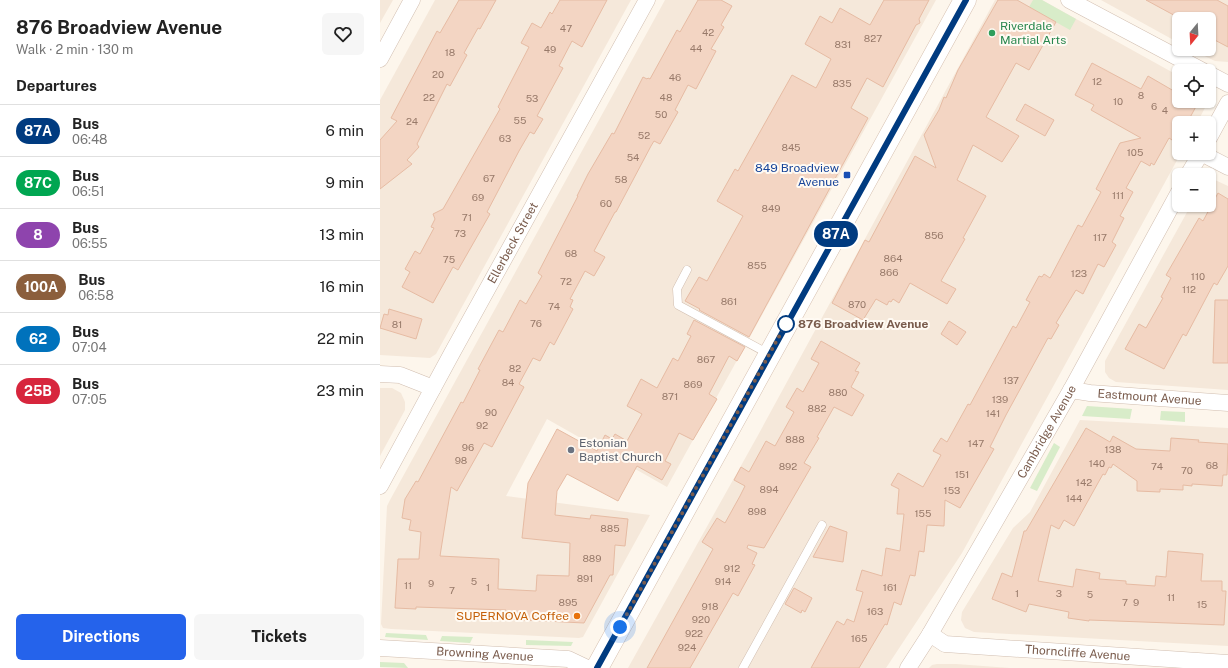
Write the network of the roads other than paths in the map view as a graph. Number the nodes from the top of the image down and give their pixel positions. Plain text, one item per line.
1 (412, 0) edge
2 (647, 0) edge
3 (966, 0) edge
4 (1069, 0) edge
5 (380, 59) edge
6 (1190, 64) edge
7 (1216, 78) edge
8 (1228, 84) edge
9 (1228, 103) edge
10 (1216, 125) edge
11 (1214, 160) edge
12 (1228, 167) edge
13 (1172, 205) edge
14 (687, 270) dead end
15 (769, 355) junction
16 (380, 374) edge
17 (433, 388) junction
18 (1071, 390) junction
19 (1228, 403) edge
20 (380, 486) edge
21 (822, 525) dead end
22 (930, 634) junction
23 (380, 648) edge
24 (1228, 662) edge
25 (587, 668) edge
26 (597, 668) edge
27 (742, 668) edge
28 (908, 668) edge

1 - 5 street
2 - 17 street, Ellerbeck Street
3 - 15 main road
4 - 6 street
7 - 8 street
9 - 10 street
11 - 12 street
13 - 18 street, Cambridge Avenue
14 - 15 lane
15 - 26 main road
16 - 17 street
17 - 20 street, Ellerbeck Street
18 - 19 street, Eastmount Avenue
18 - 22 street, Cambridge Avenue
21 - 27 lane
22 - 24 street, Thorncliffe Avenue
22 - 28 street, Cambridge Avenue
23 - 25 street, Browning Avenue

